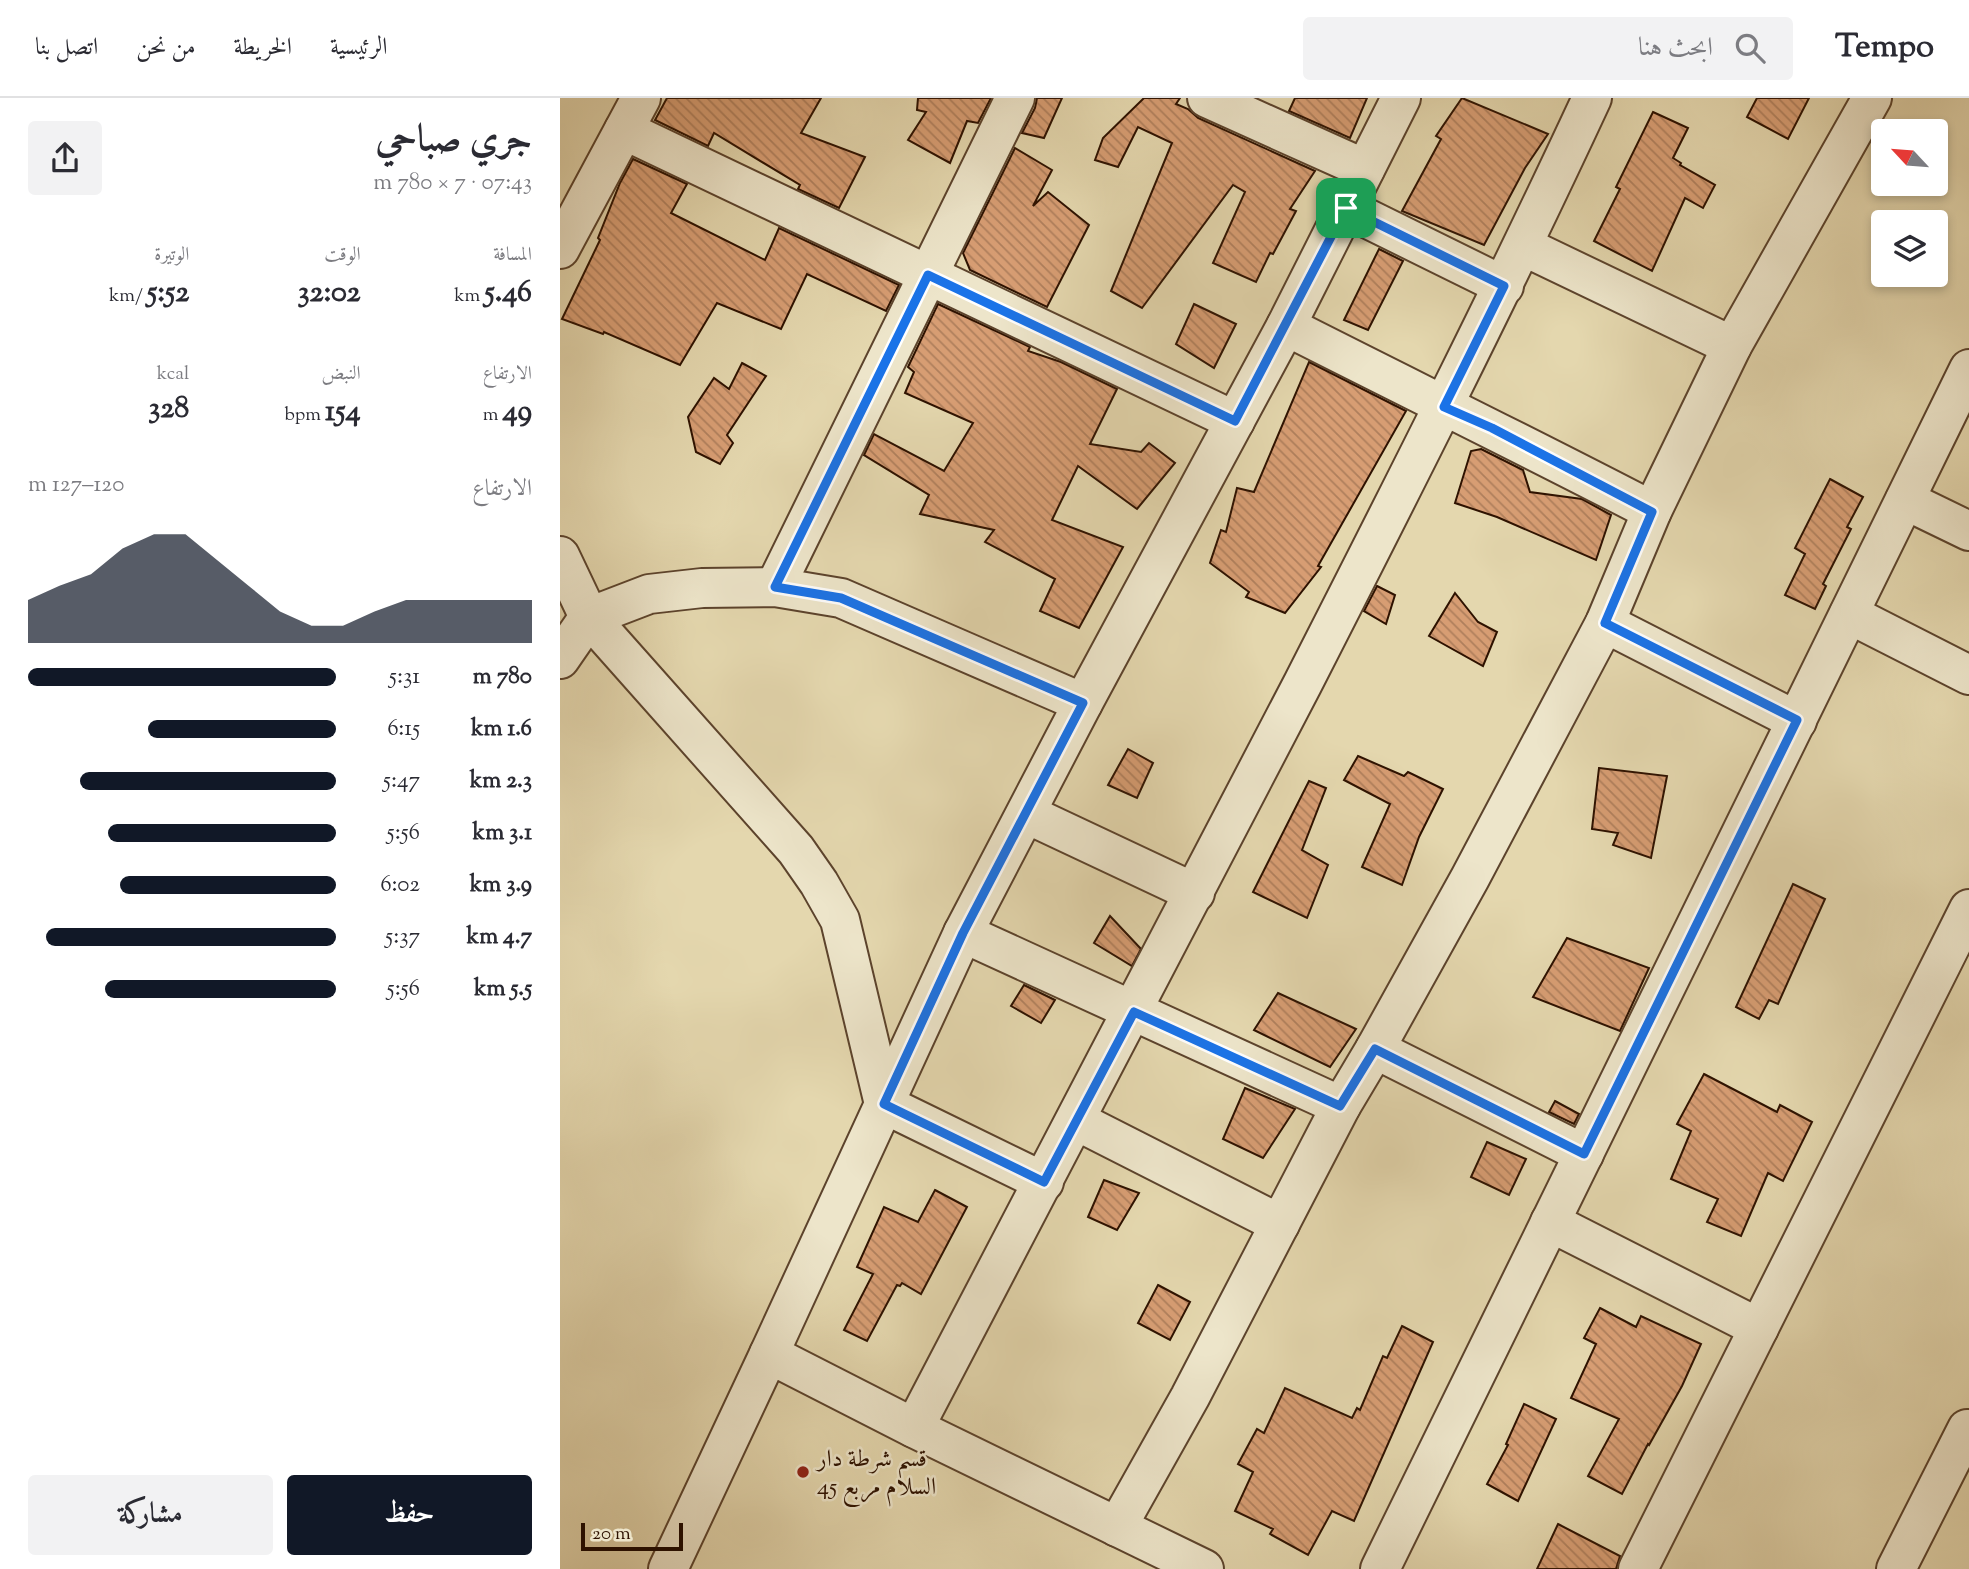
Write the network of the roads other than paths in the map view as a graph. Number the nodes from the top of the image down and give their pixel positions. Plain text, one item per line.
1 (1015, 98) edge
2 (1207, 98) edge
3 (1401, 98) edge
4 (1592, 98) edge
5 (1872, 98) edge
6 (632, 114) edge
7 (1365, 169) junction
8 (1346, 208) junction
9 (1523, 247) junction
10 (560, 249) edge
11 (928, 275) junction
12 (1504, 286) junction
13 (1286, 326) junction
14 (1732, 346) junction
15 (1969, 369) edge
16 (1444, 407) junction
17 (1235, 421) junction
18 (1905, 500) junction
19 (1652, 512) junction
20 (1969, 531) edge
21 (560, 556) edge
22 (775, 587) junction
23 (1849, 614) junction
24 (589, 617) junction
25 (1605, 623) junction
26 (560, 659) edge
27 (1969, 675) edge
28 (1083, 703) junction
29 (1797, 720) junction
30 (1027, 814) junction
31 (1195, 893) junction
32 (1969, 909) edge
33 (963, 933) junction
34 (1134, 1012) junction
35 (1375, 1049) junction
36 (884, 1104) junction
37 (1340, 1106) junction
38 (1077, 1121) junction
39 (1584, 1154) junction
40 (1044, 1182) junction
41 (1550, 1222) junction
42 (1280, 1224) junction
43 (1759, 1328) junction
44 (769, 1354) junction
45 (914, 1428) junction
46 (1968, 1428) edge
47 (1117, 1527) junction
48 (668, 1569) edge
49 (1204, 1569) edge
50 (1380, 1569) edge
51 (1638, 1569) edge
52 (1896, 1569) edge

1 - 11 street
2 - 7 street
3 - 7 street
4 - 9 street
5 - 14 street
6 - 10 street
6 - 11 street
7 - 8 street
8 - 12 street
8 - 13 street
9 - 12 street
9 - 14 street
11 - 17 street
11 - 22 street
12 - 16 street
13 - 16 street
13 - 17 street
14 - 19 street
15 - 18 street
16 - 19 street
16 - 31 street
17 - 28 street
18 - 20 street
18 - 23 street
19 - 25 street
21 - 24 street
22 - 24 street
22 - 28 street
23 - 27 street
23 - 29 street
24 - 26 street
24 - 36 street
25 - 29 street
25 - 35 street
28 - 30 street
29 - 39 street
30 - 31 street
30 - 33 street
31 - 34 street
32 - 43 street
33 - 34 street
33 - 36 street
34 - 37 street
34 - 38 street
35 - 37 street
35 - 39 street
36 - 40 street
36 - 44 street
37 - 42 street
38 - 40 street
38 - 42 street
39 - 41 street
40 - 45 street
41 - 43 street
41 - 50 street
42 - 47 street
43 - 51 street
44 - 45 street
44 - 48 street
45 - 47 street
46 - 52 street
47 - 49 street

